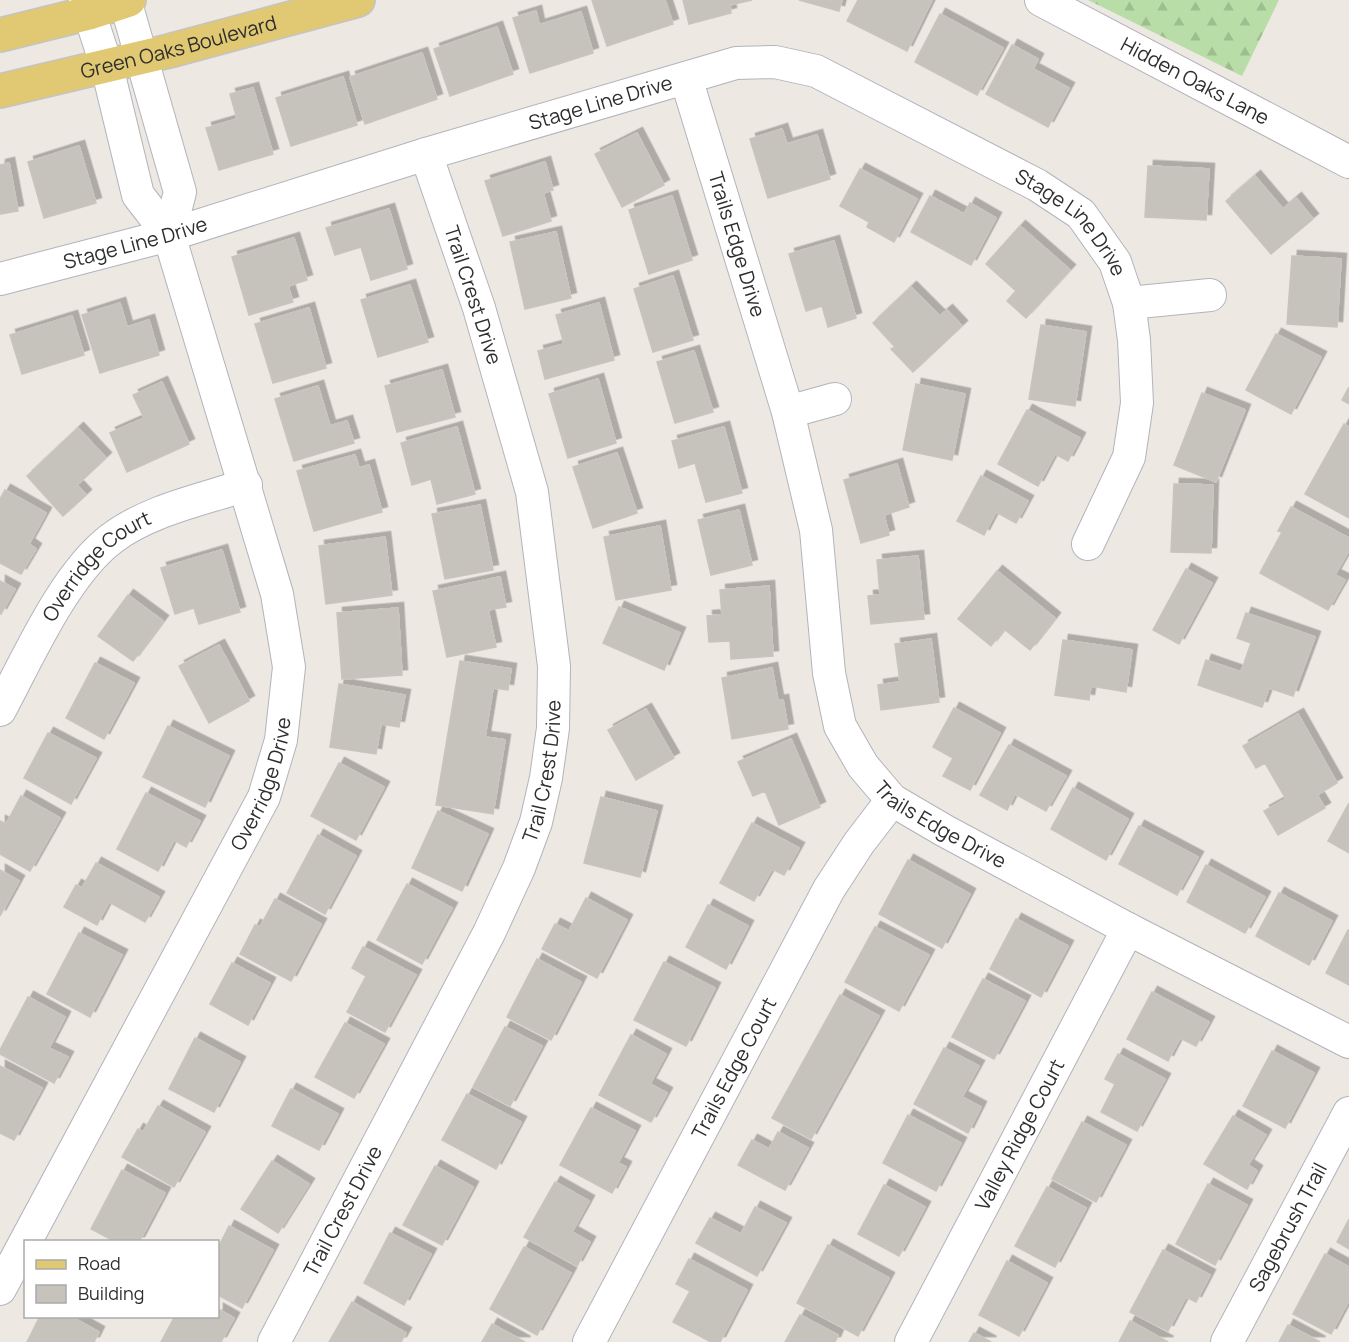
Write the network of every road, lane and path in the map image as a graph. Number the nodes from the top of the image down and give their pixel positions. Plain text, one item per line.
1 (126, 0) edge
2 (358, 0) edge
3 (1041, 0) edge
4 (87, 6) edge
5 (0, 35) edge
6 (141, 57) junction
7 (107, 67) junction
8 (686, 78) junction
9 (0, 91) edge
10 (426, 154) junction
11 (1349, 162) edge
12 (169, 235) junction
13 (0, 279) edge
14 (1210, 295) dead end
15 (1129, 303) junction
16 (835, 399) dead end
17 (788, 412) junction
18 (246, 485) junction
19 (1088, 544) dead end
20 (0, 710) edge
21 (892, 800) junction
22 (1128, 929) junction
23 (1349, 1042) edge
24 (1349, 1113) edge
25 (26, 1240) edge
26 (24, 1244) edge
27 (0, 1289) edge
28 (274, 1342) edge
29 (589, 1342) edge
30 (911, 1342) edge
31 (1227, 1342) edge

1 - 4 main road
1 - 6 street
2 - 6 main road, Green Oaks Boulevard
3 - 11 street, Hidden Oaks Lane
4 - 5 main road
4 - 7 street, Overridge Drive
6 - 7 main road, Green Oaks Boulevard
6 - 12 street
7 - 9 main road, Green Oaks Boulevard
7 - 12 street, Overridge Drive
8 - 10 street, Stage Line Drive
8 - 15 street, Stage Line Drive
8 - 17 street, Trails Edge Drive
10 - 12 street, Stage Line Drive
10 - 28 street, Trail Crest Drive
12 - 13 street, Stage Line Drive
12 - 18 street, Overridge Drive
14 - 15 street, Stage Line Drive
15 - 19 street, Stage Line Drive
16 - 17 street
17 - 21 street, Trails Edge Drive
18 - 20 street, Overridge Court
18 - 25 street, Overridge Drive
21 - 22 street, Trails Edge Drive
21 - 29 street, Trails Edge Court
22 - 23 street, Trails Edge Drive
22 - 30 street, Valley Ridge Court
24 - 31 street, Sagebrush Trail
26 - 27 street, Overridge Drive

